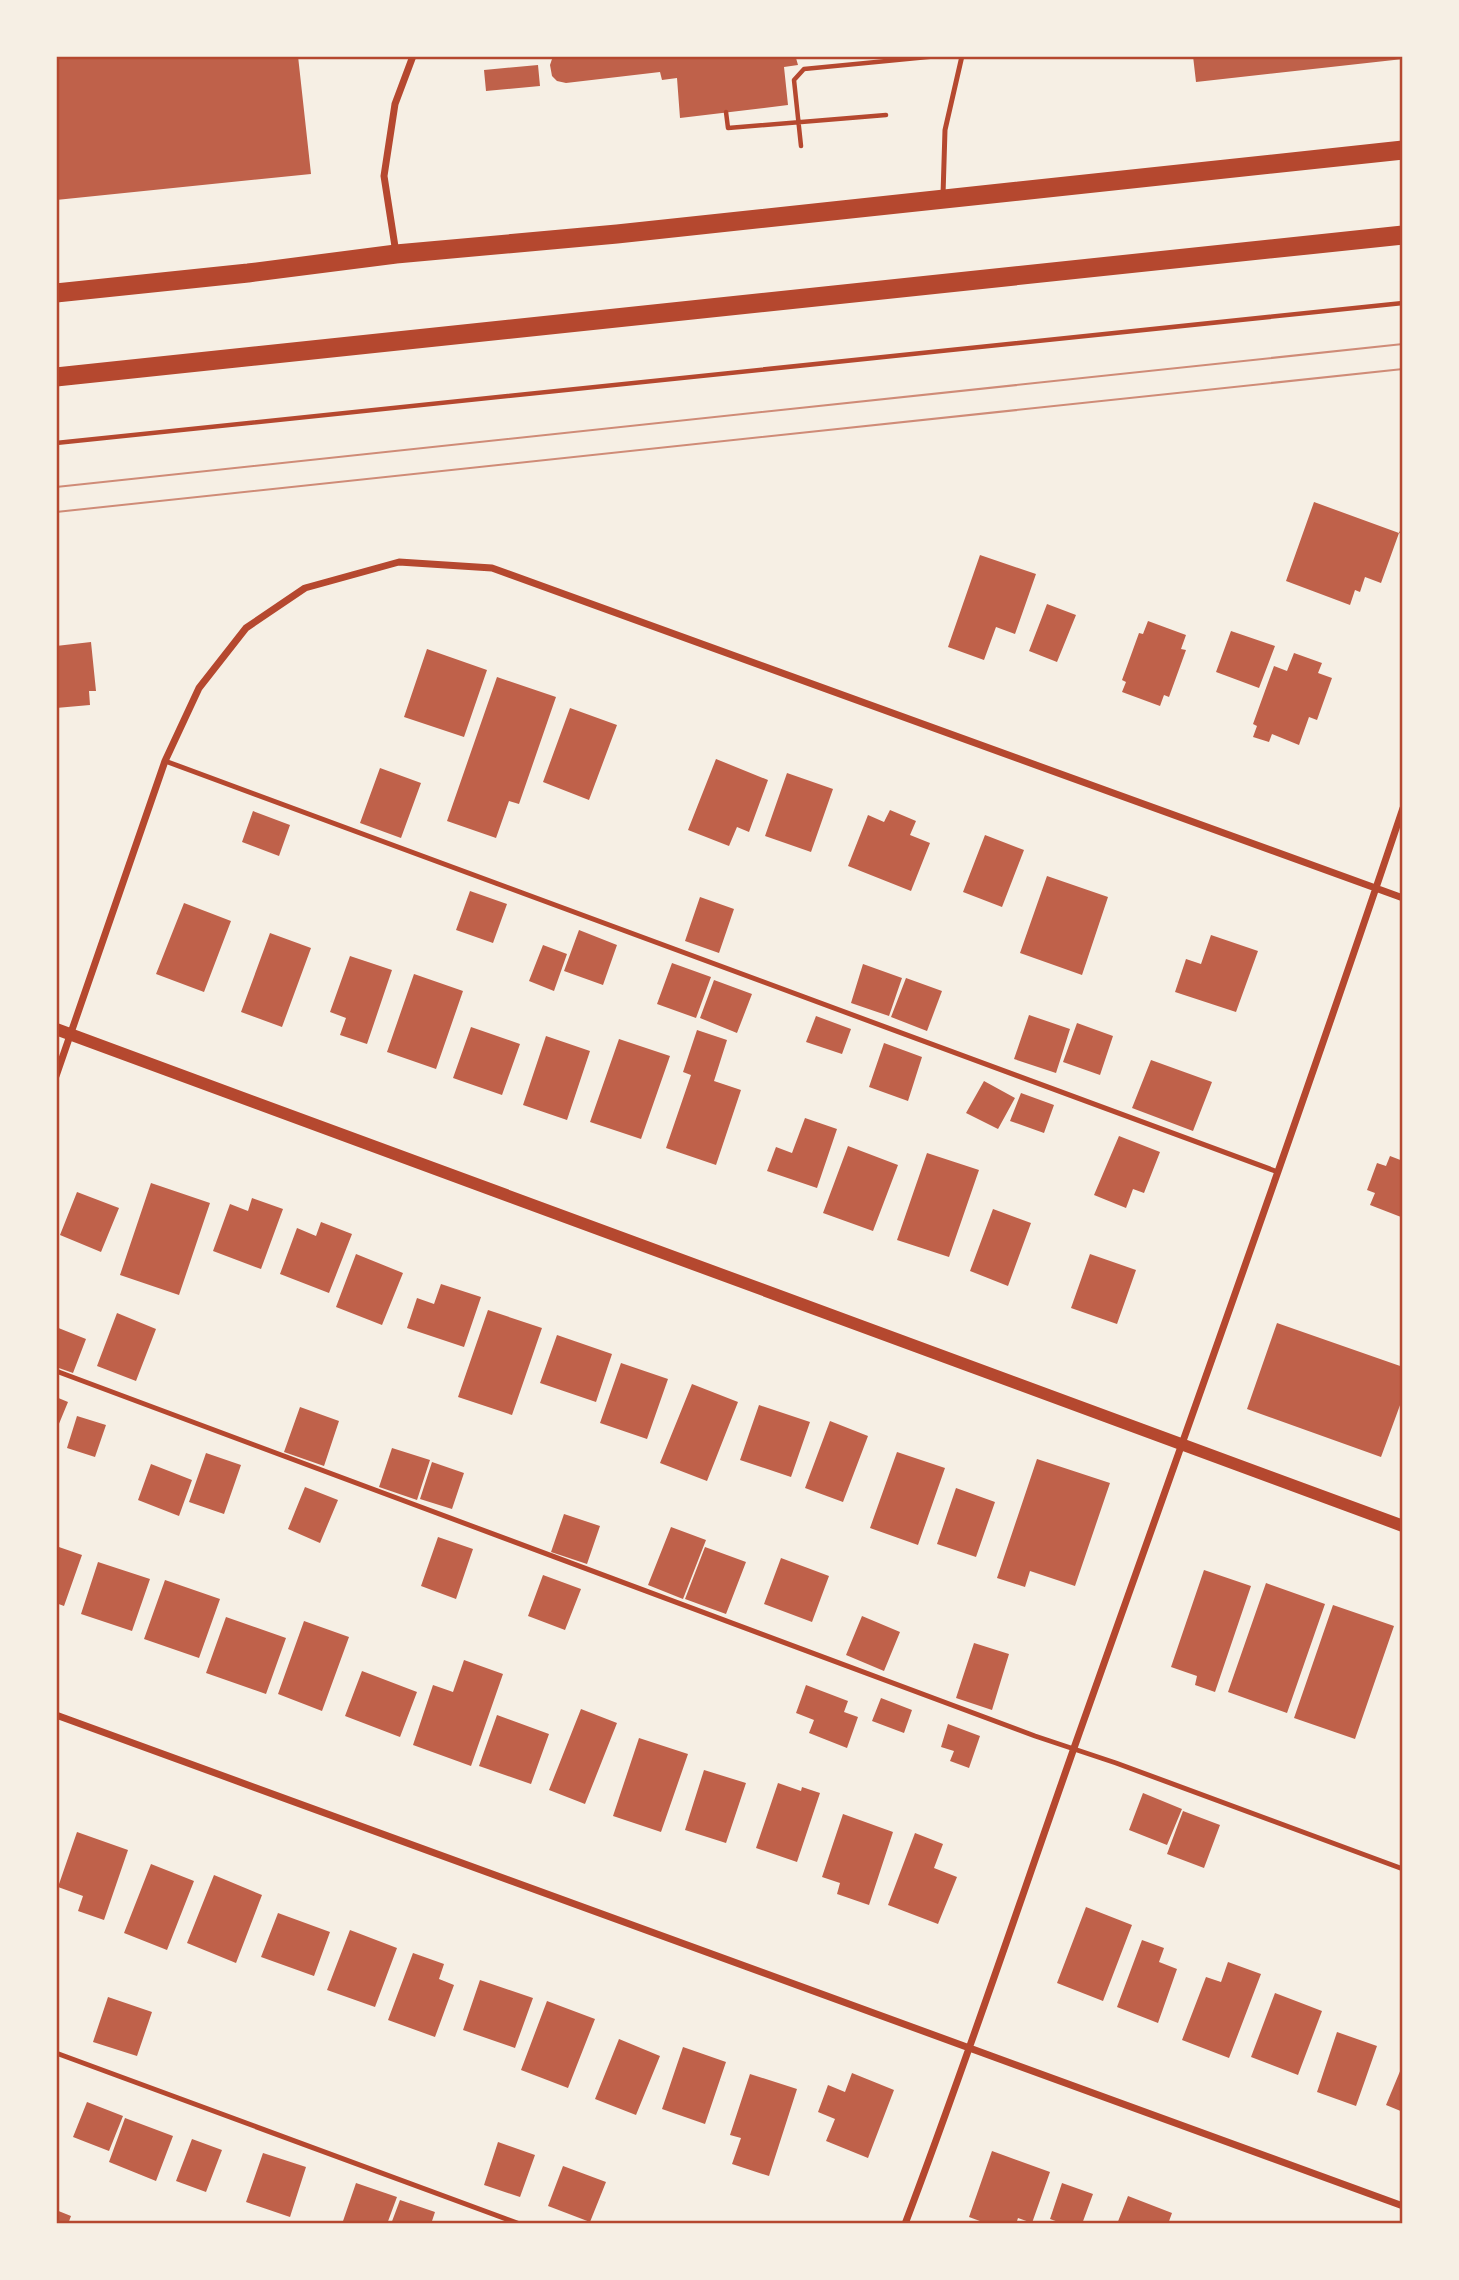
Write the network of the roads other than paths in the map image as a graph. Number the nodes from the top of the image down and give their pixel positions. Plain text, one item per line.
1 (413, 56) edge
2 (962, 56) edge
3 (1403, 150) edge
4 (943, 198) junction
5 (1403, 235) edge
6 (396, 254) junction
7 (56, 293) edge
8 (56, 377) edge
9 (165, 761) junction
10 (1403, 808) edge
11 (1376, 888) junction
12 (1403, 898) edge
13 (56, 1029) edge
14 (71, 1035) junction
15 (56, 1076) edge
16 (1278, 1172) junction
17 (56, 1371) edge
18 (1182, 1446) junction
19 (1403, 1526) edge
20 (56, 1715) edge
21 (1073, 1750) junction
22 (1403, 1869) edge
23 (971, 2047) junction
24 (56, 2053) edge
25 (1403, 2206) edge
26 (520, 2224) edge
27 (905, 2224) edge

1 - 6 street
2 - 4 lane
3 - 4 highway
4 - 6 highway
5 - 8 highway
6 - 7 highway
9 - 11 street
9 - 14 street
9 - 16 lane
10 - 11 street
11 - 12 street
11 - 16 street
13 - 14 street
14 - 15 street
14 - 18 street
16 - 18 street
17 - 21 lane
18 - 19 street
18 - 21 street
20 - 23 street
21 - 22 lane
21 - 23 street
23 - 25 street
23 - 27 street
24 - 26 lane

